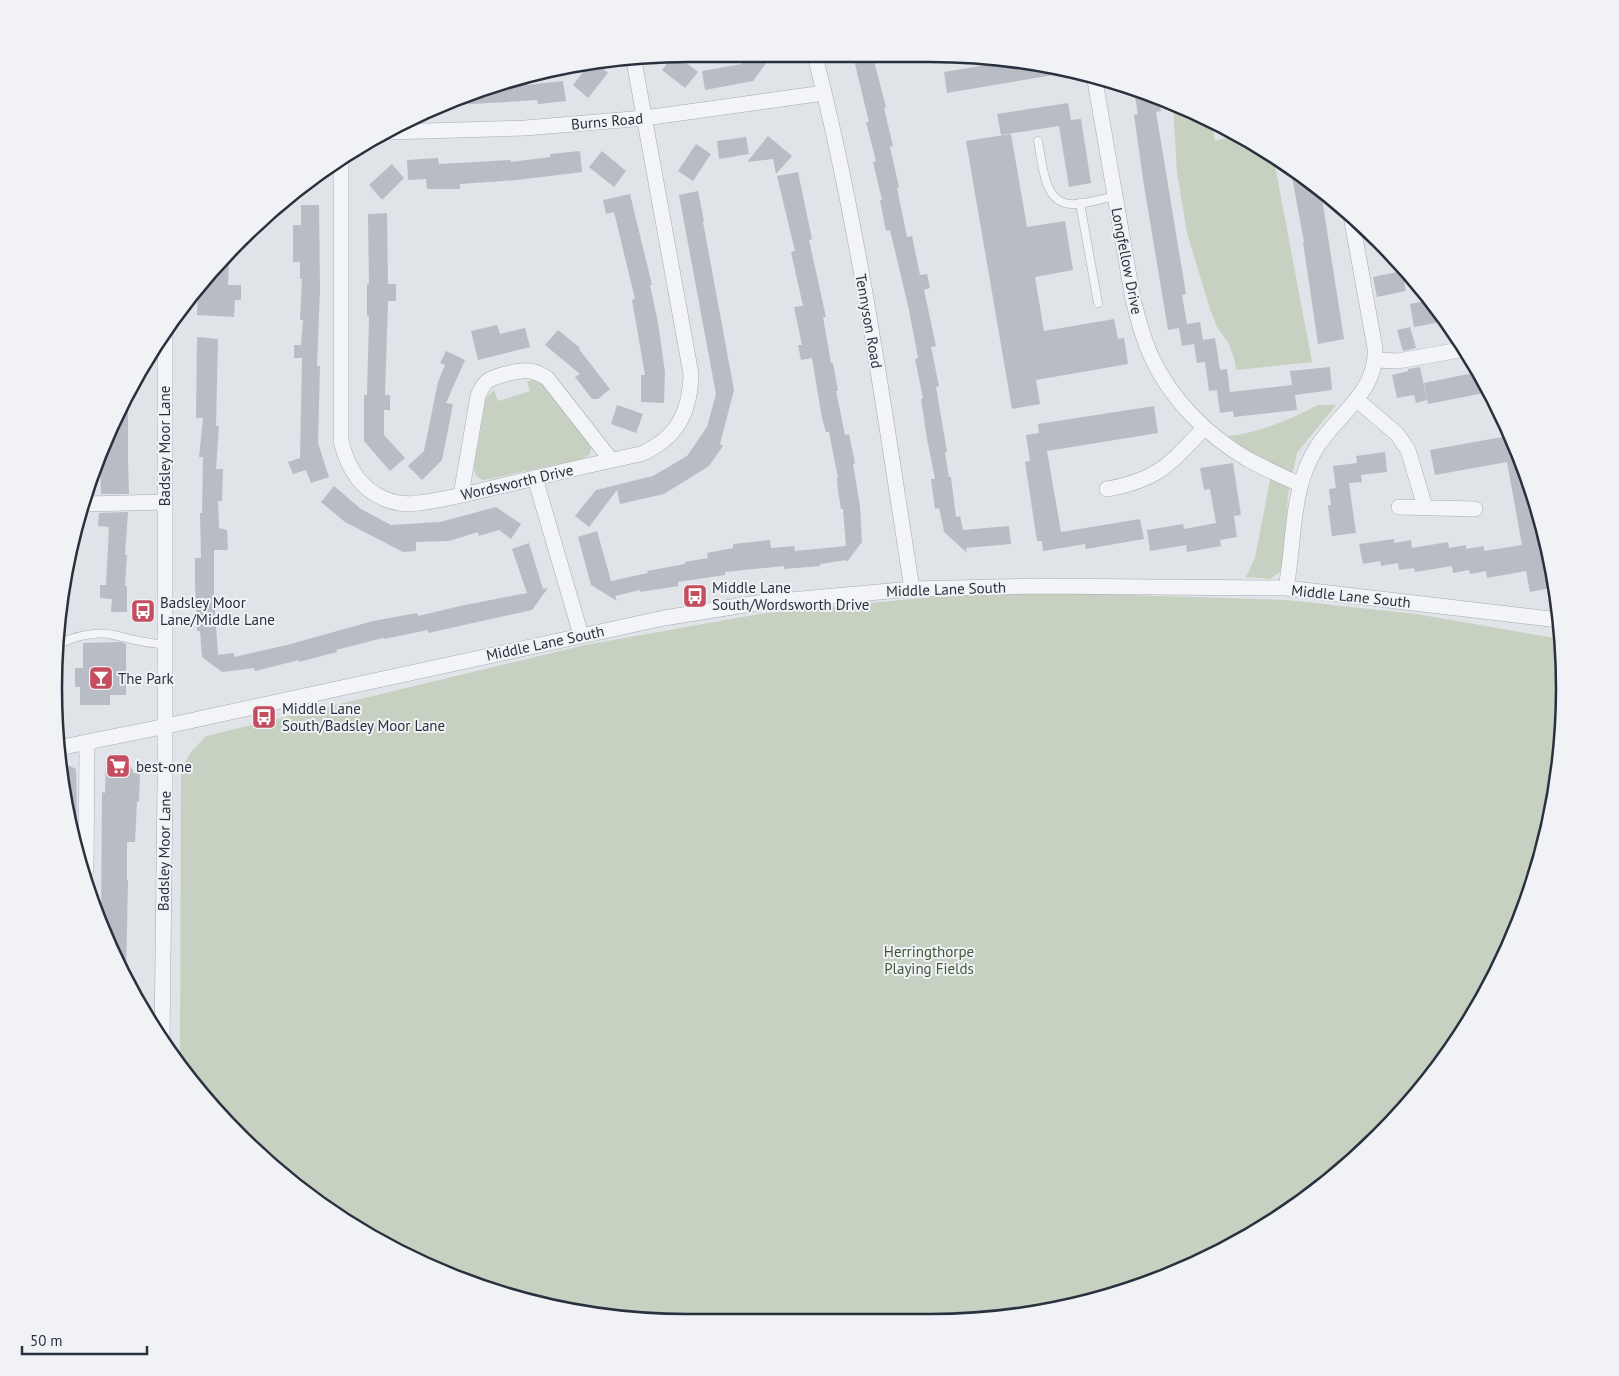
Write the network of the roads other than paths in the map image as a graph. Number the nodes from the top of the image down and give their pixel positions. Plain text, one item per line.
1 (816, 62) edge
2 (635, 65) edge
3 (1096, 85) edge
4 (824, 93) junction
5 (645, 118) junction
6 (402, 132) edge
7 (1038, 141) dead end
8 (341, 167) edge
9 (1115, 196) junction
10 (1080, 203) junction
11 (1353, 227) edge
12 (1098, 302) dead end
13 (165, 345) edge
14 (1458, 350) edge
15 (1376, 360) junction
16 (1357, 400) junction
17 (1204, 428) junction
18 (611, 460) junction
19 (535, 478) junction
20 (1301, 485) junction
21 (1107, 489) dead end
22 (461, 495) junction
23 (164, 502) junction
24 (91, 504) edge
25 (1399, 507) dead end
26 (1425, 507) junction
27 (1475, 509) dead end
28 (1286, 588) junction
29 (912, 589) junction
30 (1552, 619) edge
31 (581, 635) junction
32 (65, 642) edge
33 (165, 644) junction
34 (165, 727) junction
35 (87, 742) junction
36 (66, 747) edge
37 (86, 857) edge
38 (162, 1027) edge

1 - 4 street, Tennyson Road
2 - 5 street, Wordsworth Drive
3 - 9 street, Longfellow Drive
4 - 5 street, Burns Road
4 - 29 street, Tennyson Road
5 - 6 street, Burns Road
5 - 18 street, Wordsworth Drive
7 - 10 lane
8 - 22 street, Wordsworth Drive
9 - 10 lane
9 - 17 street, Longfellow Drive
10 - 12 lane
11 - 15 street
13 - 23 street, Badsley Moor Lane
14 - 15 street
15 - 16 street
16 - 20 street
16 - 26 street
17 - 20 street, Longfellow Drive
17 - 21 street
18 - 19 street, Wordsworth Drive
18 - 22 street
19 - 22 street, Wordsworth Drive
19 - 31 street
20 - 28 street
23 - 24 street
23 - 33 street, Badsley Moor Lane
25 - 26 street
26 - 27 street
28 - 29 street, Middle Lane South
28 - 30 street, Middle Lane South
29 - 31 street, Middle Lane South
31 - 34 street, Middle Lane South
32 - 33 lane
33 - 34 street, Badsley Moor Lane
34 - 35 street, Middle Lane South
34 - 38 street, Badsley Moor Lane
35 - 36 street, Middle Lane South
35 - 37 street

